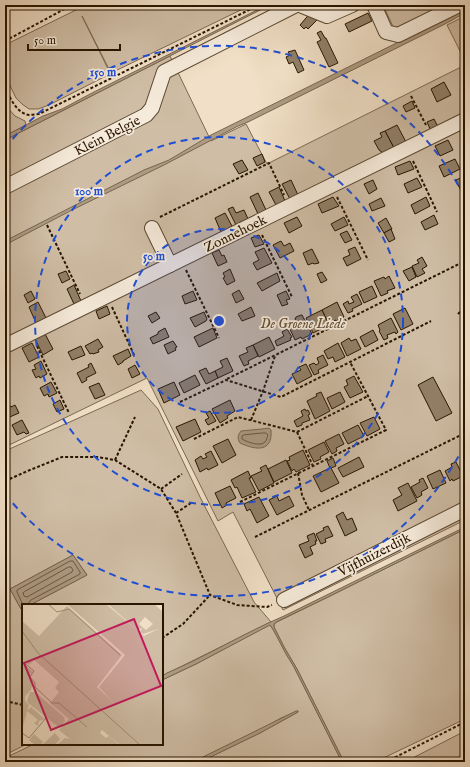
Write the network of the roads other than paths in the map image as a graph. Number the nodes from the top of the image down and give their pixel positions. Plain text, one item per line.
1 (296, 5) edge
2 (300, 5) edge
3 (352, 5) edge
4 (374, 5) edge
5 (459, 5) edge
6 (465, 120) edge
7 (5, 187) edge
8 (152, 228) road end
9 (175, 262) junction
10 (5, 346) edge
11 (465, 509) edge
12 (284, 600) road end

1 - 7 street, Klein Belgie
2 - 3 street
4 - 5 street
6 - 9 street, Zonnehoek
8 - 9 street
9 - 10 street, Zonnehoek
11 - 12 street, Vijfhuizerdijk

